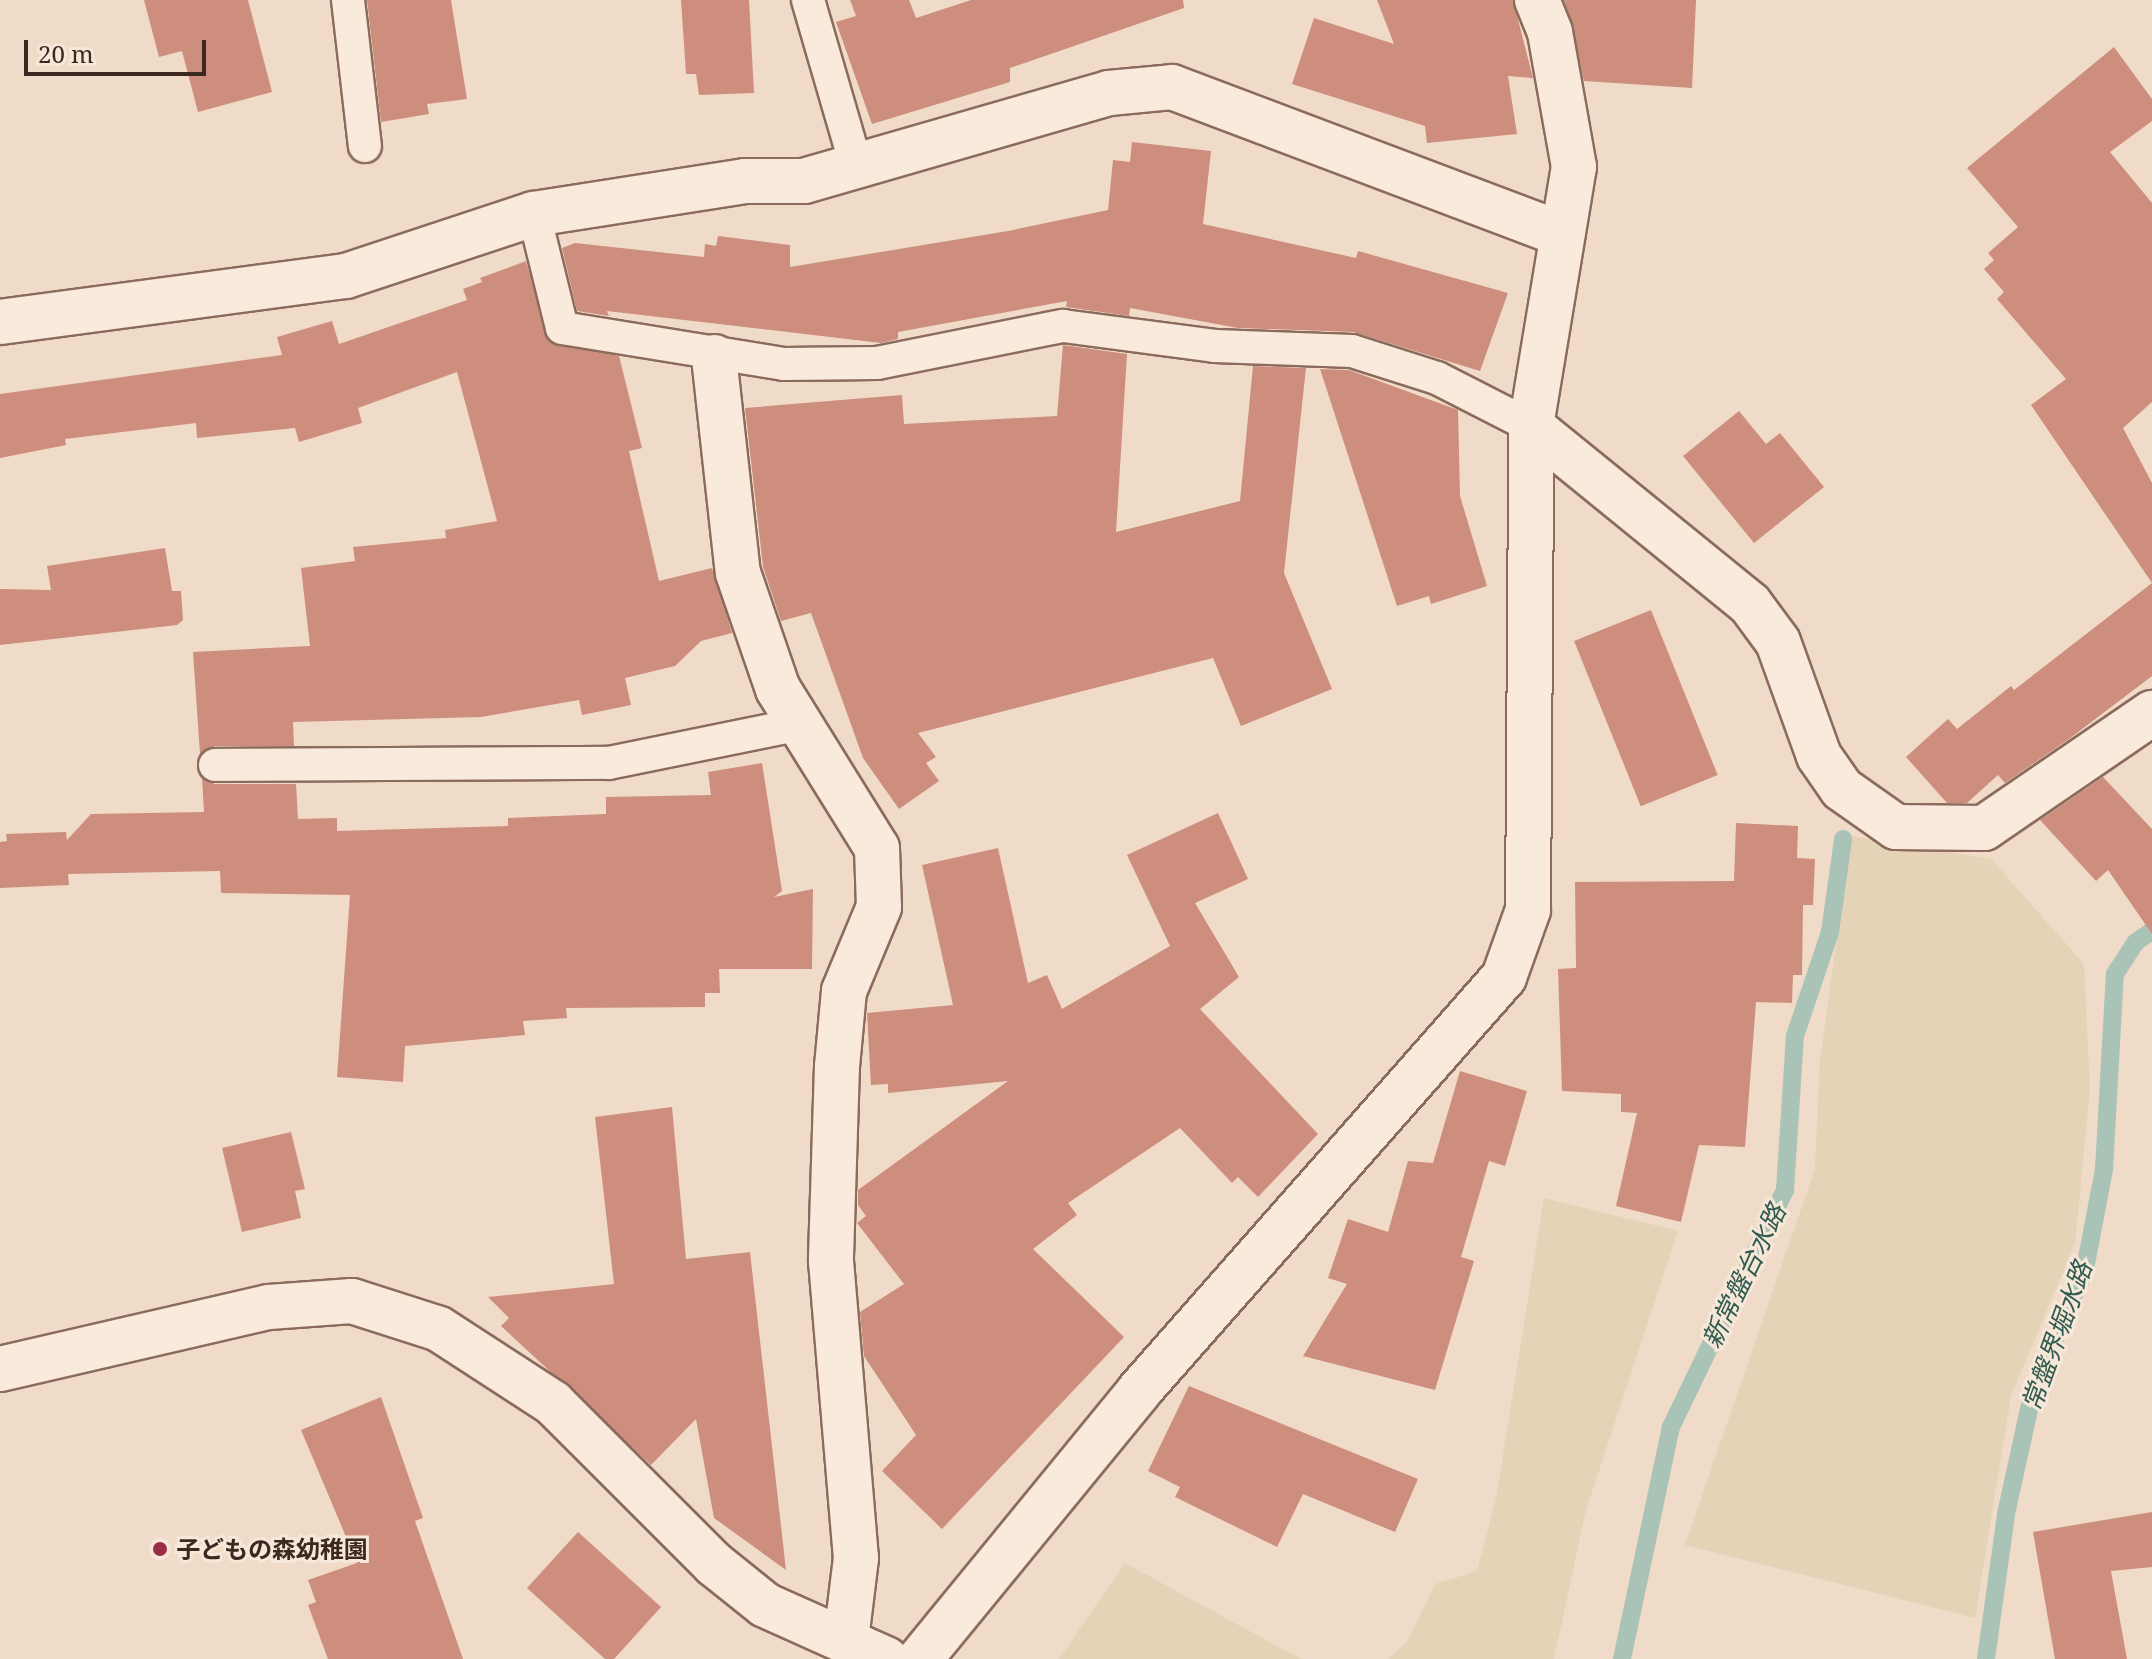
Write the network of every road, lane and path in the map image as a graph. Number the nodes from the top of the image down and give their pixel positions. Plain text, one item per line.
1 (348, 0) edge
2 (808, 0) edge
3 (1537, 0) edge
4 (365, 146) dead end
5 (856, 165) junction
6 (534, 214) junction
7 (1562, 234) junction
8 (0, 322) edge
9 (714, 357) junction
10 (1531, 426) junction
11 (2152, 713) edge
12 (801, 724) junction
13 (215, 765) dead end
14 (0, 1369) edge
15 (846, 1640) junction
16 (886, 1659) edge
17 (920, 1659) edge

1 - 4 lane
2 - 5 lane
3 - 7 street
5 - 6 street
5 - 7 street
6 - 8 street
6 - 9 lane
7 - 10 street
9 - 10 lane
9 - 12 street
10 - 11 street
10 - 17 street
12 - 13 lane
12 - 15 street
14 - 15 street
15 - 16 street

